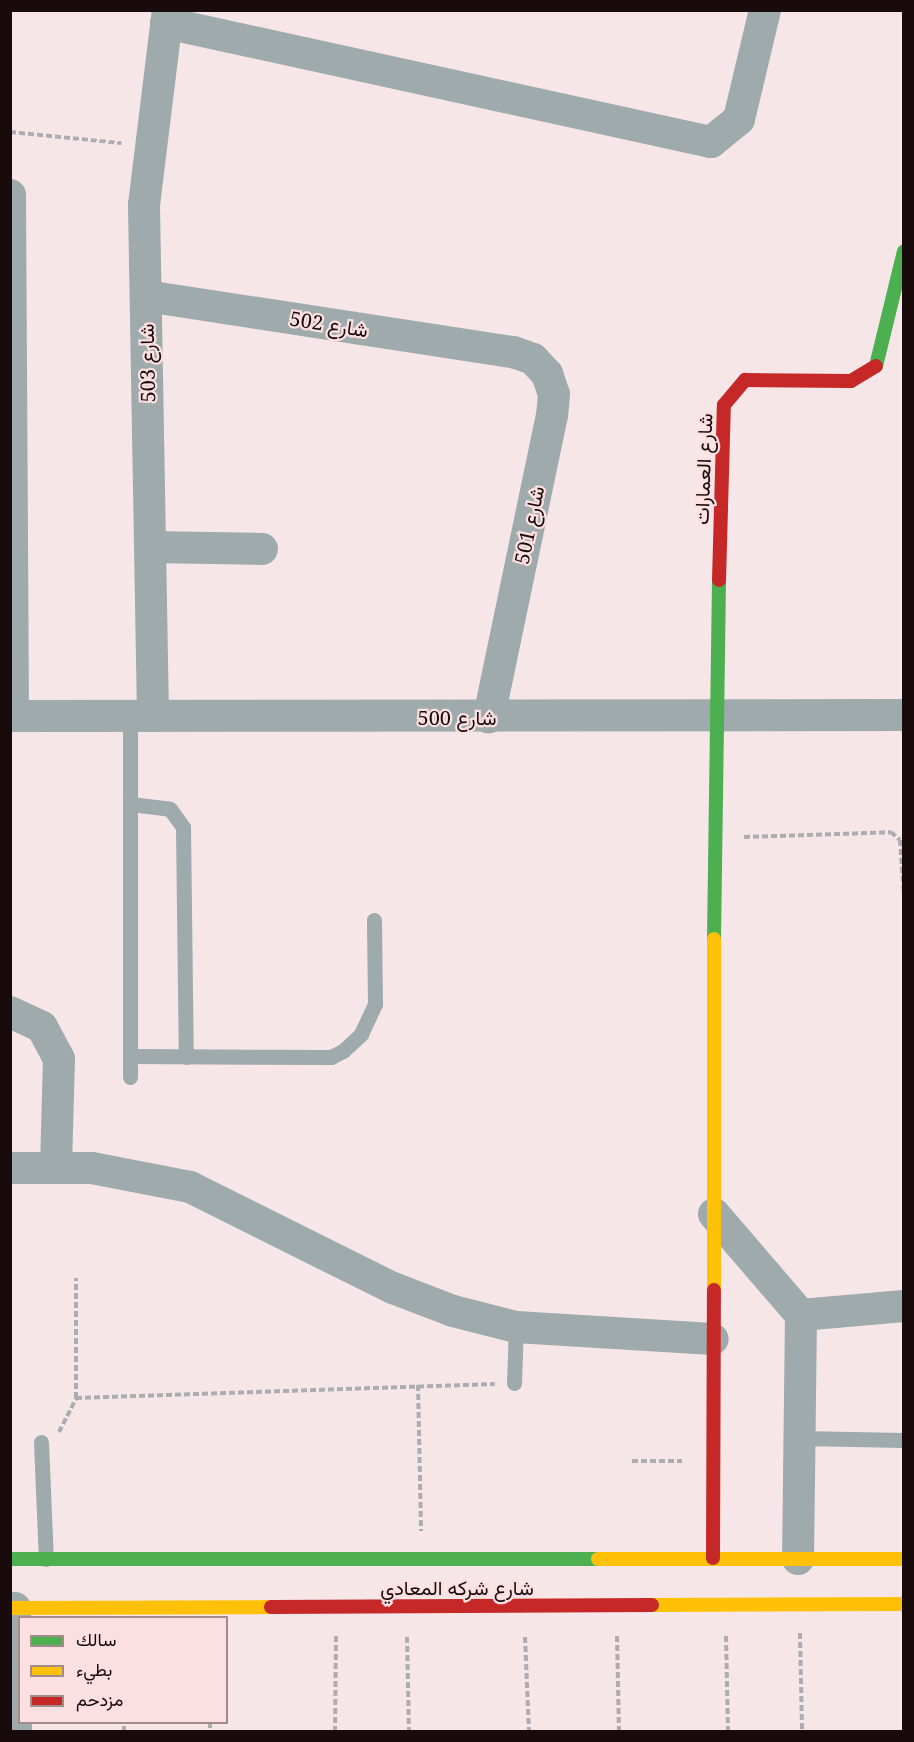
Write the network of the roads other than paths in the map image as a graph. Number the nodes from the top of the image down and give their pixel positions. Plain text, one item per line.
1 (765, 10) edge
2 (167, 17) edge
3 (10, 195) edge
4 (903, 251) edge
5 (146, 296) junction
6 (11, 344) edge
7 (513, 352) joint
8 (11, 466) edge
9 (150, 547) junction
10 (262, 549) dead end
11 (12, 572) edge
12 (903, 715) edge
13 (12, 716) edge
14 (141, 716) junction
15 (489, 717) junction
16 (715, 717) junction
17 (130, 804) junction
18 (374, 920) dead end
19 (10, 1012) edge
20 (130, 1056) junction
21 (186, 1057) junction
22 (130, 1077) dead end
23 (10, 1168) edge
24 (56, 1168) junction
25 (714, 1214) junction
26 (903, 1306) edge
27 (801, 1316) junction
28 (516, 1327) junction
29 (713, 1339) junction
30 (514, 1383) road end
31 (800, 1438) junction
32 (903, 1440) edge
33 (41, 1442) road end
34 (713, 1558) junction
35 (10, 1559) edge
36 (45, 1559) junction
37 (903, 1559) edge
38 (798, 1565) junction
39 (903, 1604) edge
40 (13, 1608) edge
41 (16, 1731) edge

1 - 2 street
2 - 5 street, شارع 503
3 - 6 street
4 - 16 street, شارع العمارات
5 - 7 street, شارع 502
5 - 9 street, شارع 503
6 - 8 street
7 - 15 street, شارع 501
8 - 11 street
9 - 10 street
9 - 14 street, شارع 503
11 - 13 street
12 - 16 street, شارع 500
13 - 14 street, شارع 500
14 - 15 street, شارع 500
14 - 17 lane
15 - 16 street, شارع 500
16 - 25 street
17 - 20 lane
17 - 21 lane
18 - 21 lane
19 - 24 street
20 - 21 lane
20 - 22 lane
23 - 24 street
24 - 28 street
25 - 27 street
25 - 29 street
26 - 27 street
27 - 31 street
28 - 29 street
28 - 30 lane
29 - 34 street
31 - 32 lane
31 - 38 street
33 - 36 lane
34 - 36 street, شارع شركه المعادي
34 - 38 street, شارع شركه المعادي
35 - 36 street, شارع شركه المعادي
37 - 38 street, شارع شركه المعادي
39 - 40 street, شارع شركه المعادي
40 - 41 street

